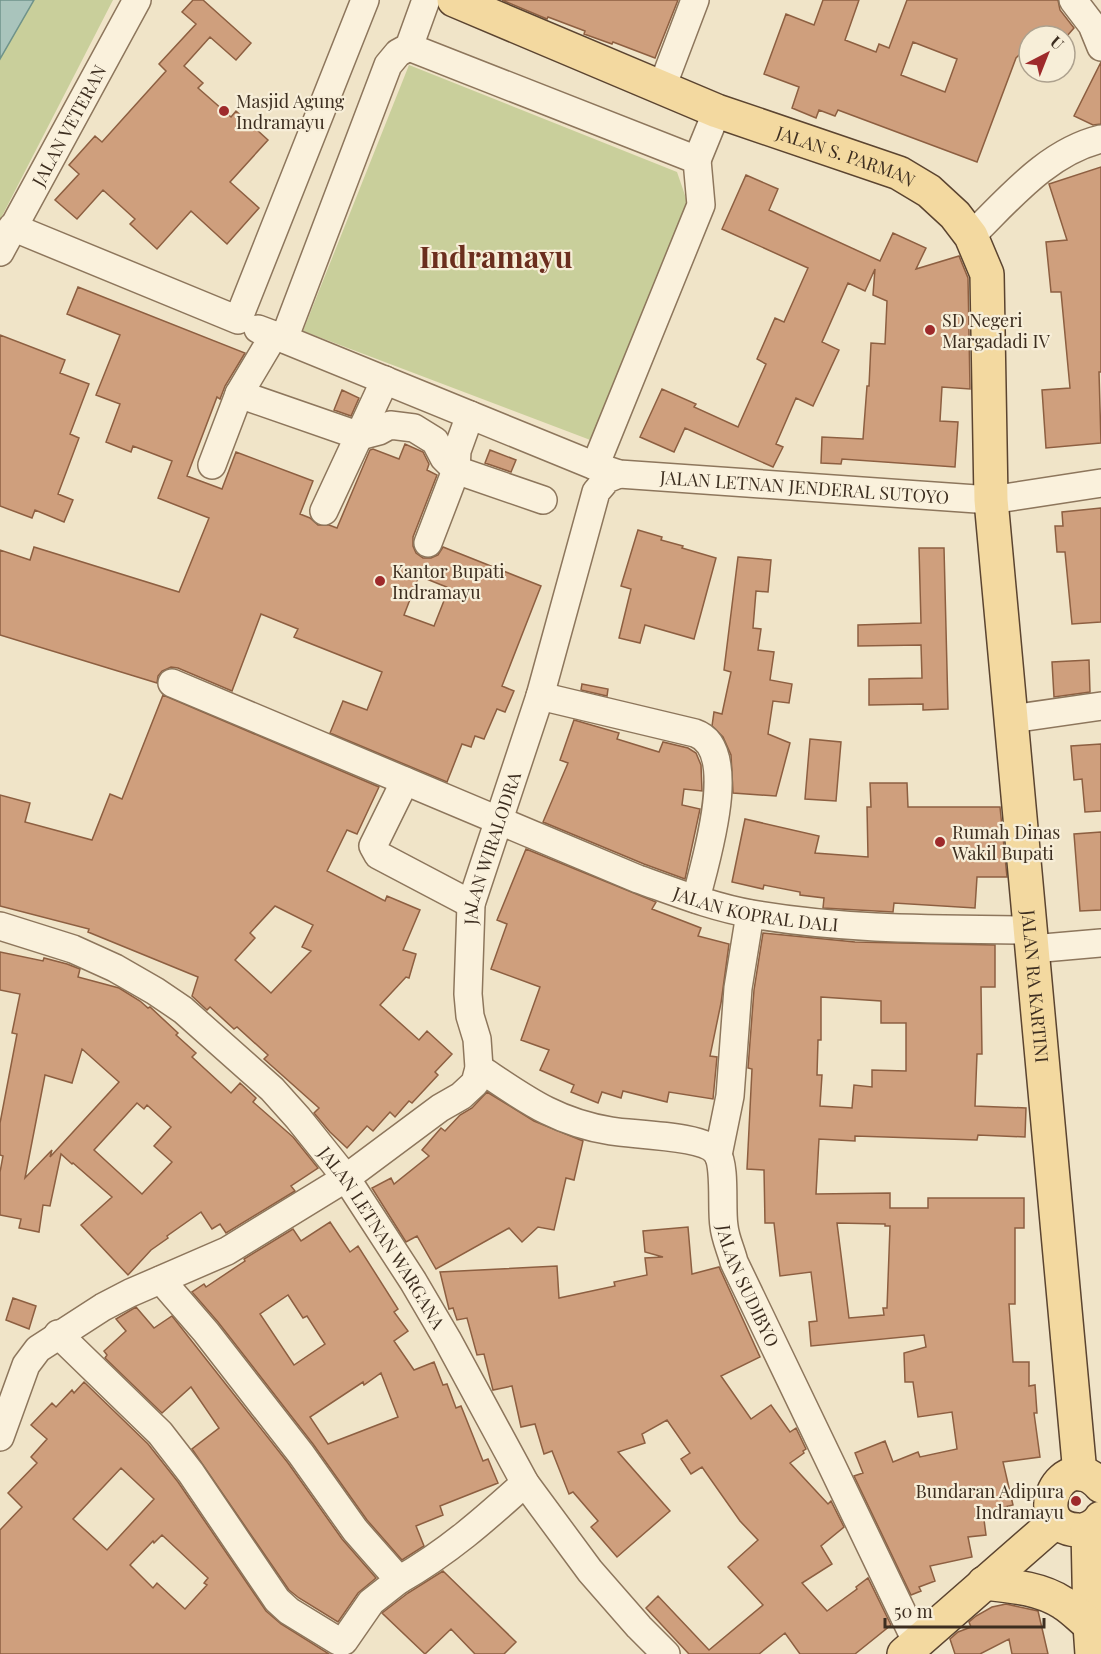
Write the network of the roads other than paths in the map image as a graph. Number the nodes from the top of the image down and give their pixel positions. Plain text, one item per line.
1 (137, 0) edge
2 (365, 0) edge
3 (426, 0) edge
4 (454, 0) edge
5 (695, 0) edge
6 (1072, 0) edge
7 (409, 47) junction
8 (1101, 47) edge
9 (662, 87) junction
10 (717, 111) junction
11 (1101, 139) edge
12 (697, 160) junction
13 (12, 226) junction
14 (971, 236) junction
15 (0, 252) edge
16 (238, 320) junction
17 (279, 337) junction
18 (386, 380) junction
19 (239, 394) junction
20 (470, 415) junction
21 (360, 436) junction
22 (212, 465) dead end
23 (456, 470) junction
24 (607, 470) junction
25 (1101, 483) edge
26 (543, 500) dead end
27 (990, 500) junction
28 (324, 511) dead end
29 (428, 543) dead end
30 (172, 683) dead end
31 (540, 696) junction
32 (1101, 706) edge
33 (1011, 719) junction
34 (405, 781) junction
35 (498, 820) junction
36 (696, 899) junction
37 (471, 904) junction
38 (750, 914) junction
39 (0, 926) edge
40 (1031, 939) junction
41 (1101, 943) edge
42 (479, 1068) junction
43 (718, 1155) junction
44 (346, 1178) junction
45 (161, 1280) junction
46 (58, 1334) junction
47 (1072, 1387) junction
48 (1101, 1427) edge
49 (0, 1437) edge
50 (1090, 1480) edge
51 (525, 1483) junction
52 (1056, 1521) junction
53 (1095, 1523) edge
54 (399, 1580) junction
55 (984, 1583) junction
56 (1091, 1639) edge
57 (910, 1648) edge
58 (666, 1654) edge

1 - 13 street, JALAN VETERAN
2 - 16 street
3 - 7 street
4 - 9 main road, JALAN S. PARMAN
5 - 9 street
6 - 8 street
7 - 12 street
7 - 17 street
9 - 10 main road, JALAN S. PARMAN
10 - 12 street
10 - 14 main road, JALAN S. PARMAN
11 - 14 street
12 - 24 street
13 - 15 street, JALAN VETERAN
13 - 16 street, JALAN LETNAN JENDERAL SUTOYO
14 - 27 main road, JALAN S. PARMAN
16 - 17 street, JALAN LETNAN JENDERAL SUTOYO
17 - 18 street, JALAN LETNAN JENDERAL SUTOYO
17 - 19 street
18 - 20 street, JALAN LETNAN JENDERAL SUTOYO
18 - 21 street
19 - 21 street
19 - 22 street
20 - 23 street
20 - 24 street, JALAN LETNAN JENDERAL SUTOYO
21 - 23 street
21 - 28 street
23 - 26 street
23 - 29 street
24 - 27 street, JALAN LETNAN JENDERAL SUTOYO
24 - 31 street, JALAN WIRALODRA
25 - 27 street, JALAN LETNAN JENDERAL SUTOYO
27 - 33 main road, JALAN RA KARTINI
30 - 34 street, JALAN KOPRAL DALI
31 - 35 street, JALAN WIRALODRA
31 - 36 street
32 - 33 street
33 - 40 main road, JALAN RA KARTINI
34 - 35 street, JALAN KOPRAL DALI
34 - 37 street
35 - 36 street, JALAN KOPRAL DALI
35 - 37 street, JALAN WIRALODRA
36 - 38 street, JALAN KOPRAL DALI
37 - 42 street, JALAN WIRALODRA
38 - 40 street, JALAN KOPRAL DALI
38 - 43 street
39 - 44 street, JALAN LETNAN WARGANA
40 - 41 street, JALAN KOPRAL DALI
40 - 47 main road, JALAN RA KARTINI
42 - 43 street
42 - 44 street
43 - 57 street, JALAN SUDIBYO
44 - 45 street
44 - 51 street, JALAN LETNAN WARGANA
45 - 46 street
45 - 54 street
46 - 49 street
46 - 54 street
47 - 48 main road
47 - 50 main road, JALAN RA KARTINI
50 - 52 main road
51 - 54 street
51 - 58 street, JALAN LETNAN WARGANA
52 - 53 main road
52 - 55 main road
53 - 56 main road
55 - 56 main road
55 - 57 main road

